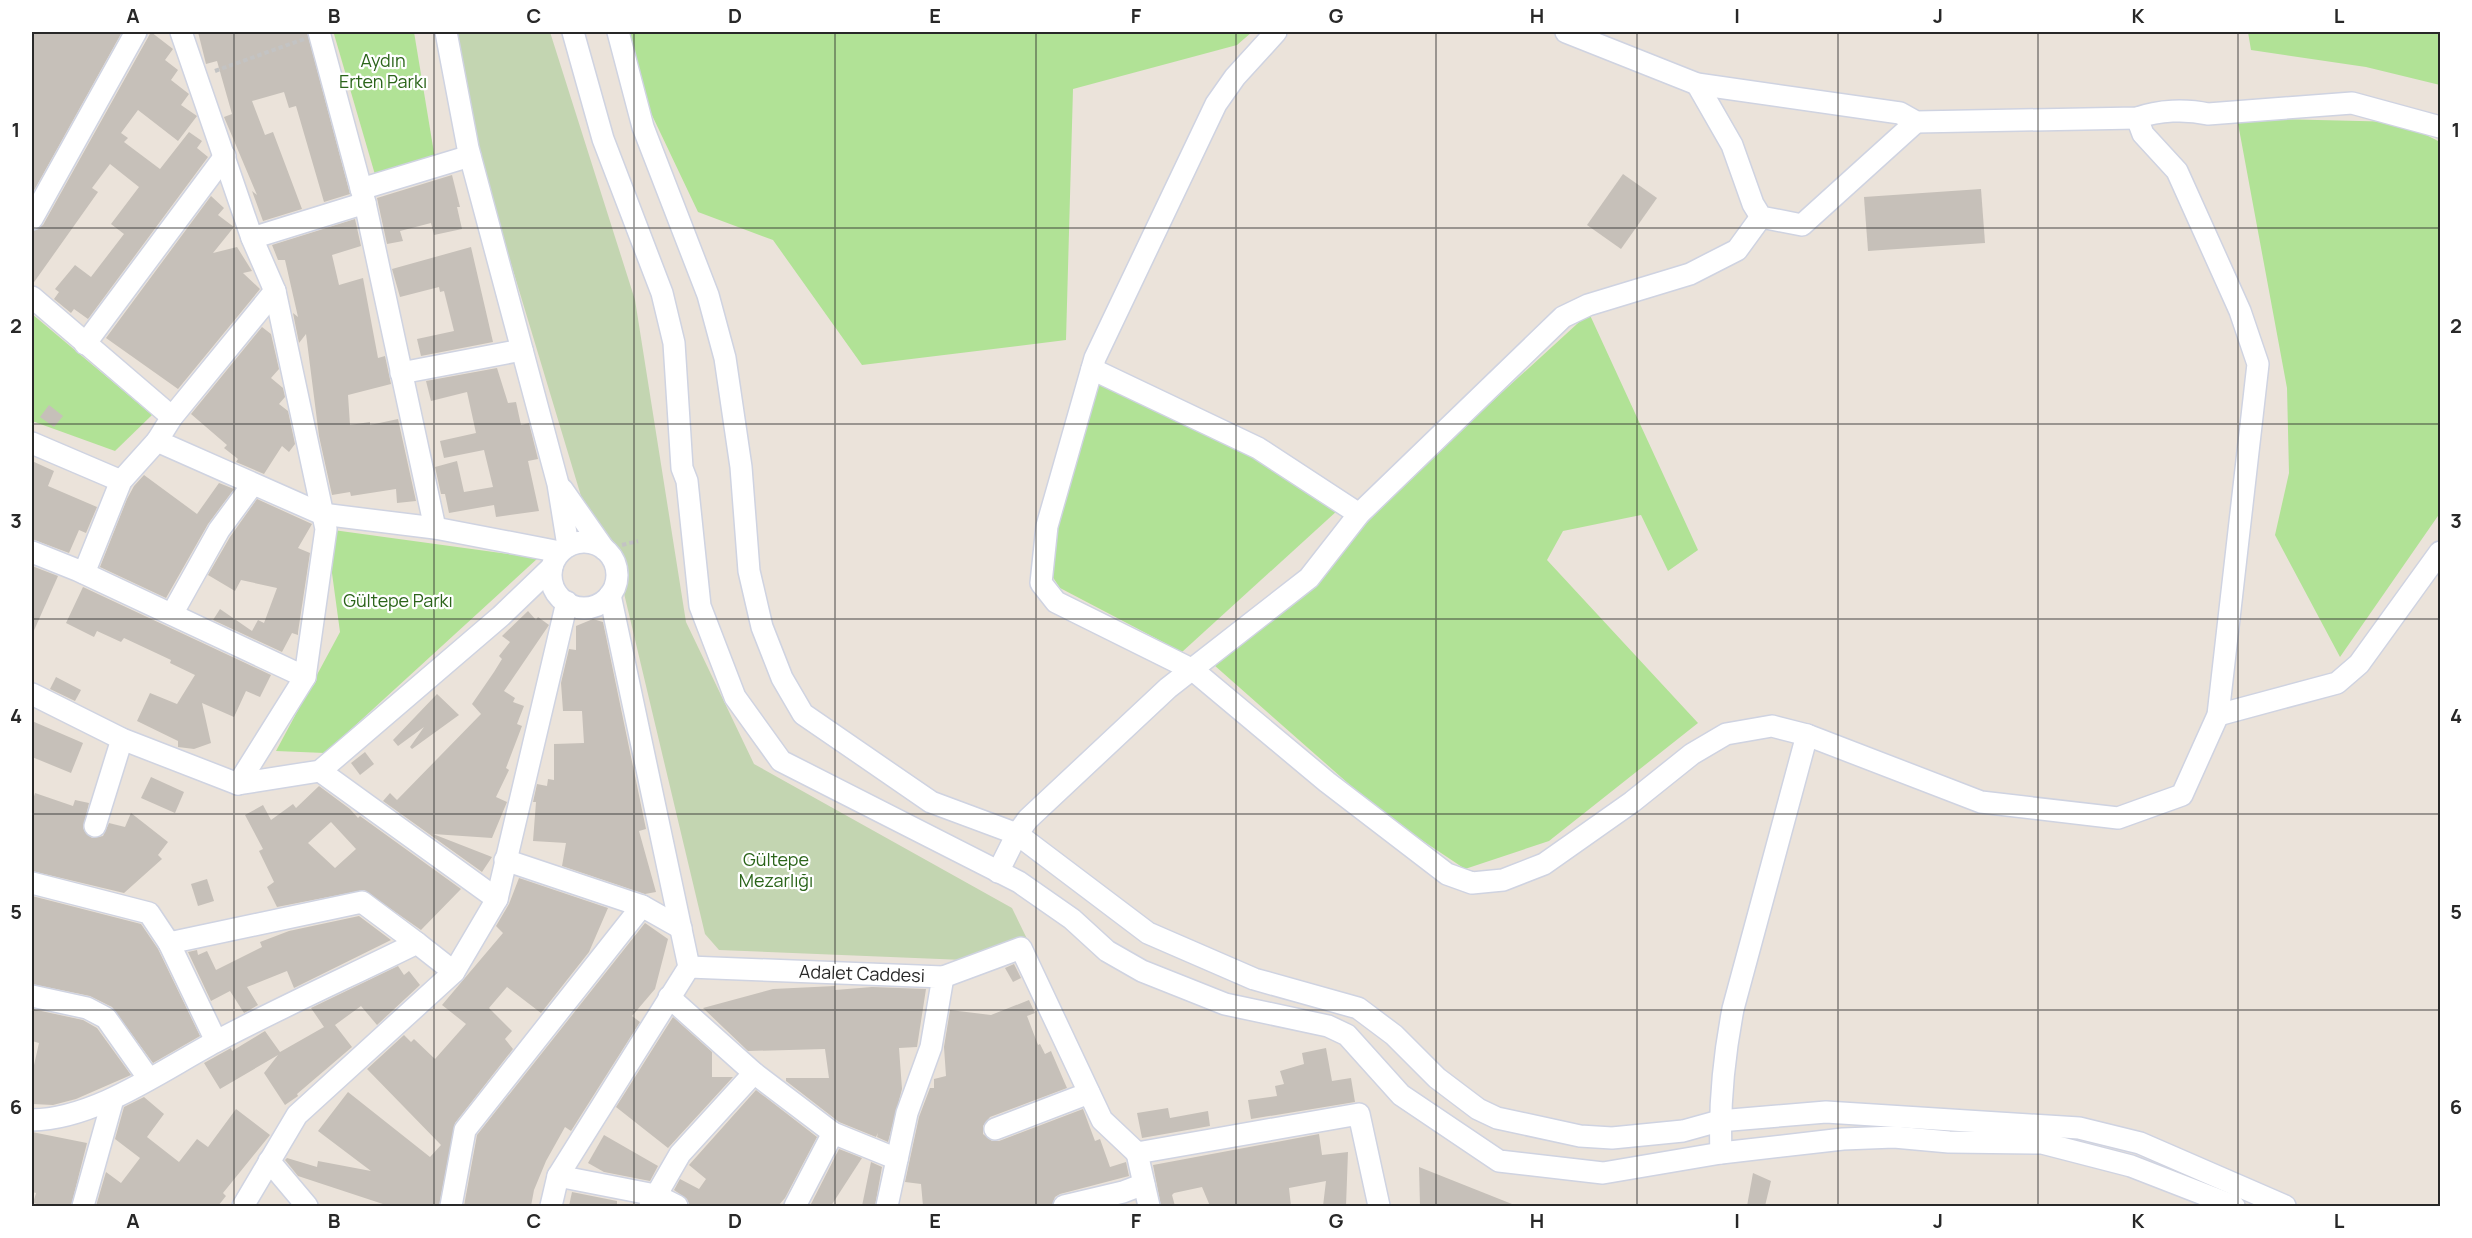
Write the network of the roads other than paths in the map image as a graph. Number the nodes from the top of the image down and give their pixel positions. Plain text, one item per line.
1 (136, 32) edge
2 (181, 32) edge
3 (321, 32) edge
4 (446, 32) edge
5 (573, 32) edge
6 (618, 32) edge
7 (1276, 32) edge
8 (1566, 32) edge
9 (1697, 84) junction
10 (2137, 118) junction
11 (1916, 122) junction
12 (2440, 127) edge
13 (225, 156) junction
14 (470, 156) junction
15 (363, 196) junction
16 (1761, 217) junction
17 (32, 219) edge
18 (252, 238) junction
19 (275, 291) junction
20 (32, 297) edge
21 (85, 344) junction
22 (522, 350) junction
23 (1092, 369) junction
24 (402, 373) junction
25 (172, 417) junction
26 (156, 441) junction
27 (32, 443) edge
28 (121, 481) junction
29 (254, 484) junction
30 (558, 484) junction
31 (322, 514) junction
32 (1359, 514) junction
33 (435, 528) junction
34 (604, 549) junction
35 (32, 552) edge
36 (2440, 552) edge
37 (560, 555) junction
38 (84, 573) junction
39 (610, 595) junction
40 (567, 602) junction
41 (172, 614) junction
42 (1193, 670) junction
43 (305, 677) junction
44 (32, 694) edge
45 (2218, 715) junction
46 (1807, 735) junction
47 (122, 739) junction
48 (320, 771) junction
49 (238, 784) junction
50 (95, 826) dead end
51 (1017, 834) junction
52 (505, 860) junction
53 (998, 872) junction
54 (32, 883) edge
55 (497, 899) junction
56 (642, 906) junction
57 (681, 928) junction
58 (169, 943) junction
59 (417, 943) junction
60 (689, 967) junction
61 (454, 972) junction
62 (943, 977) junction
63 (32, 996) edge
64 (669, 997) junction
65 (216, 1041) junction
66 (754, 1073) junction
67 (149, 1079) junction
68 (1089, 1093) junction
69 (113, 1099) junction
70 (32, 1120) edge
71 (1719, 1121) junction
72 (995, 1129) dead end
73 (833, 1133) junction
74 (1137, 1153) junction
75 (1720, 1153) junction
76 (897, 1159) junction
77 (269, 1161) junction
78 (558, 1176) junction
79 (1144, 1184) junction
80 (653, 1201) edge
81 (83, 1206) edge
82 (243, 1206) edge
83 (307, 1206) edge
84 (451, 1206) edge
85 (551, 1206) edge
86 (677, 1206) edge
87 (795, 1206) edge
88 (887, 1206) edge
89 (1065, 1206) edge
90 (1149, 1206) edge
91 (1379, 1206) edge
92 (2234, 1206) edge
93 (2285, 1206) edge

1 - 17 street
2 - 13 street
3 - 15 street
4 - 14 street
5 - 53 street
6 - 51 street
7 - 23 street
8 - 9 street
9 - 11 street
9 - 16 street
10 - 11 street
10 - 12 street
10 - 45 street
11 - 16 street
13 - 18 street
13 - 21 street
14 - 15 street
14 - 22 street
15 - 18 street
15 - 24 street
16 - 32 street
18 - 19 street
19 - 25 street
19 - 31 street
20 - 21 street
21 - 25 street
22 - 24 street
22 - 30 street
23 - 32 street
23 - 42 street
24 - 33 street
25 - 26 street
26 - 28 street
26 - 29 street
27 - 28 street
28 - 38 street
29 - 31 street
29 - 41 street
30 - 34 street
30 - 37 street
31 - 33 street
31 - 43 street
32 - 42 street
33 - 37 street
34 - 37 street
34 - 39 street
35 - 38 street
36 - 45 street
37 - 40 street
37 - 48 street
38 - 41 street
39 - 40 street
39 - 57 street
40 - 52 street
41 - 43 street
42 - 46 street
42 - 51 street
43 - 49 street
44 - 47 street
45 - 46 street
46 - 71 street
47 - 49 street
47 - 50 street
48 - 49 street
48 - 55 street
51 - 53 street
51 - 71 street
52 - 55 street
52 - 56 street
53 - 75 street
54 - 58 street
55 - 61 street
56 - 57 street
56 - 84 street
57 - 60 street
58 - 59 street
58 - 65 street
59 - 61 street
59 - 65 street
60 - 62 street, Adalet Caddesi
60 - 64 street
61 - 77 street
62 - 68 street
62 - 76 street, Adalet Caddesi
63 - 67 street
64 - 66 street
64 - 78 street
65 - 67 street
66 - 73 street
66 - 80 street
67 - 69 street
68 - 72 street
68 - 74 street
69 - 70 street
69 - 81 street
71 - 75 street
71 - 93 street
73 - 76 street
73 - 87 street
74 - 79 street
74 - 91 street
75 - 92 street
76 - 88 street, Adalet Caddesi
77 - 82 street
77 - 83 street
78 - 80 street
78 - 85 street
79 - 89 street
79 - 90 street
80 - 86 street

